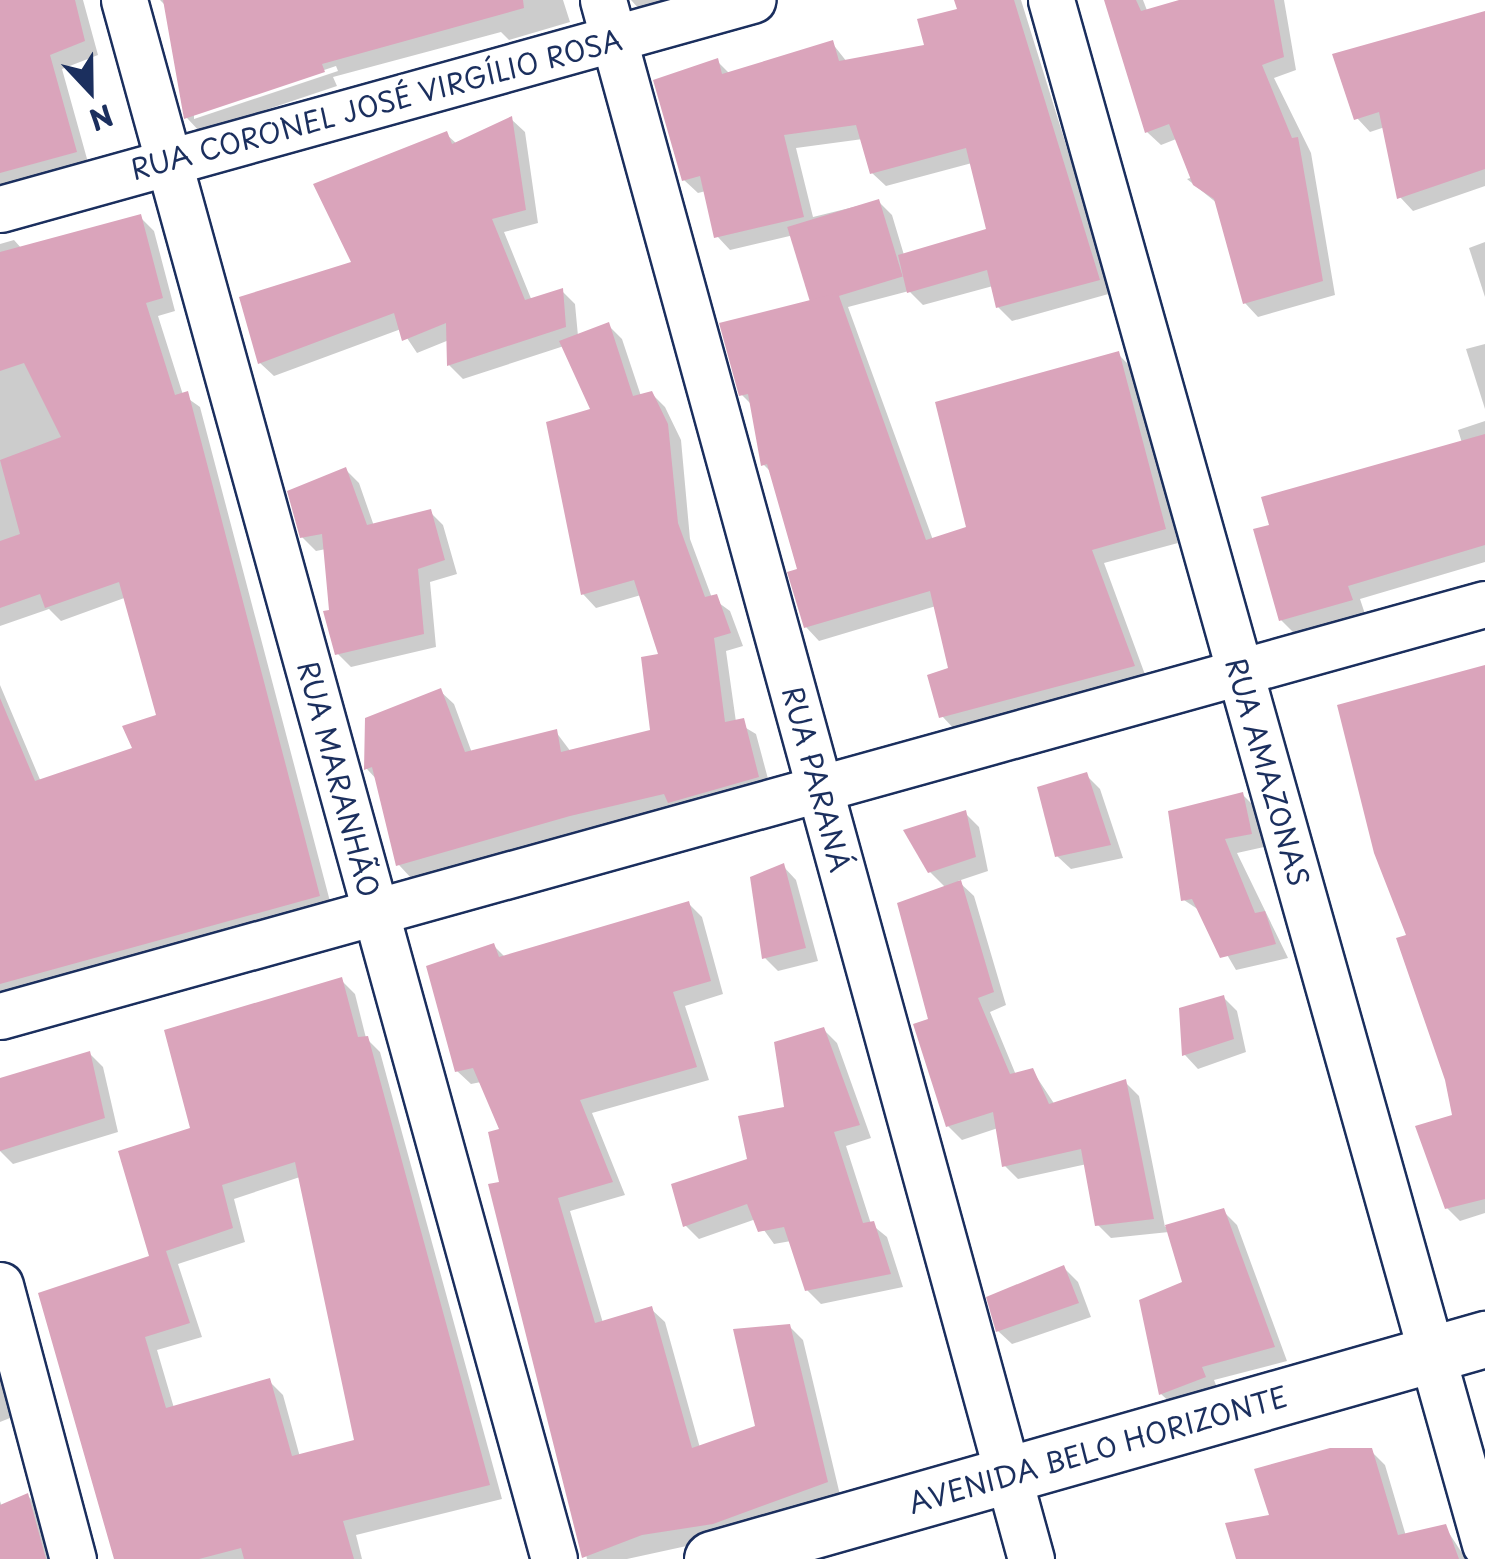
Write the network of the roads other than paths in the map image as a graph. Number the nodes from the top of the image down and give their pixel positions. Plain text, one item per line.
1 (124, 0) edge
2 (752, 0) edge
3 (1051, 0) edge
4 (609, 19) edge
5 (169, 162) junction
6 (0, 209) edge
7 (1485, 604) edge
8 (1240, 671) junction
9 (820, 788) junction
10 (376, 912) junction
11 (0, 1016) edge
12 (0, 1285) edge
13 (1485, 1340) edge
14 (1432, 1354) junction
15 (1008, 1475) junction
16 (1485, 1544) edge
17 (72, 1559) edge
18 (554, 1559) edge
19 (712, 1559) edge
20 (1030, 1559) edge

1 - 5 street, RUA MARANHÃO
2 - 4 street, RUA CORONEL JOSÉ VIRGÍLIO ROSA
3 - 8 street, RUA AMAZONAS
4 - 5 street, RUA CORONEL JOSÉ VIRGÍLIO ROSA
4 - 9 street, RUA PARANÁ
5 - 6 street, RUA CORONEL JOSÉ VIRGÍLIO ROSA
5 - 10 street, RUA MARANHÃO
7 - 8 street
8 - 9 street
8 - 14 street, RUA AMAZONAS
9 - 10 street
9 - 15 street, RUA PARANÁ
10 - 11 street
10 - 18 street, RUA MARANHÃO
12 - 17 street
13 - 14 street, AVENIDA BELO HORIZONTE
14 - 15 street, AVENIDA BELO HORIZONTE
14 - 16 street, RUA AMAZONAS
15 - 19 street, AVENIDA BELO HORIZONTE
15 - 20 street, RUA PARANÁ

